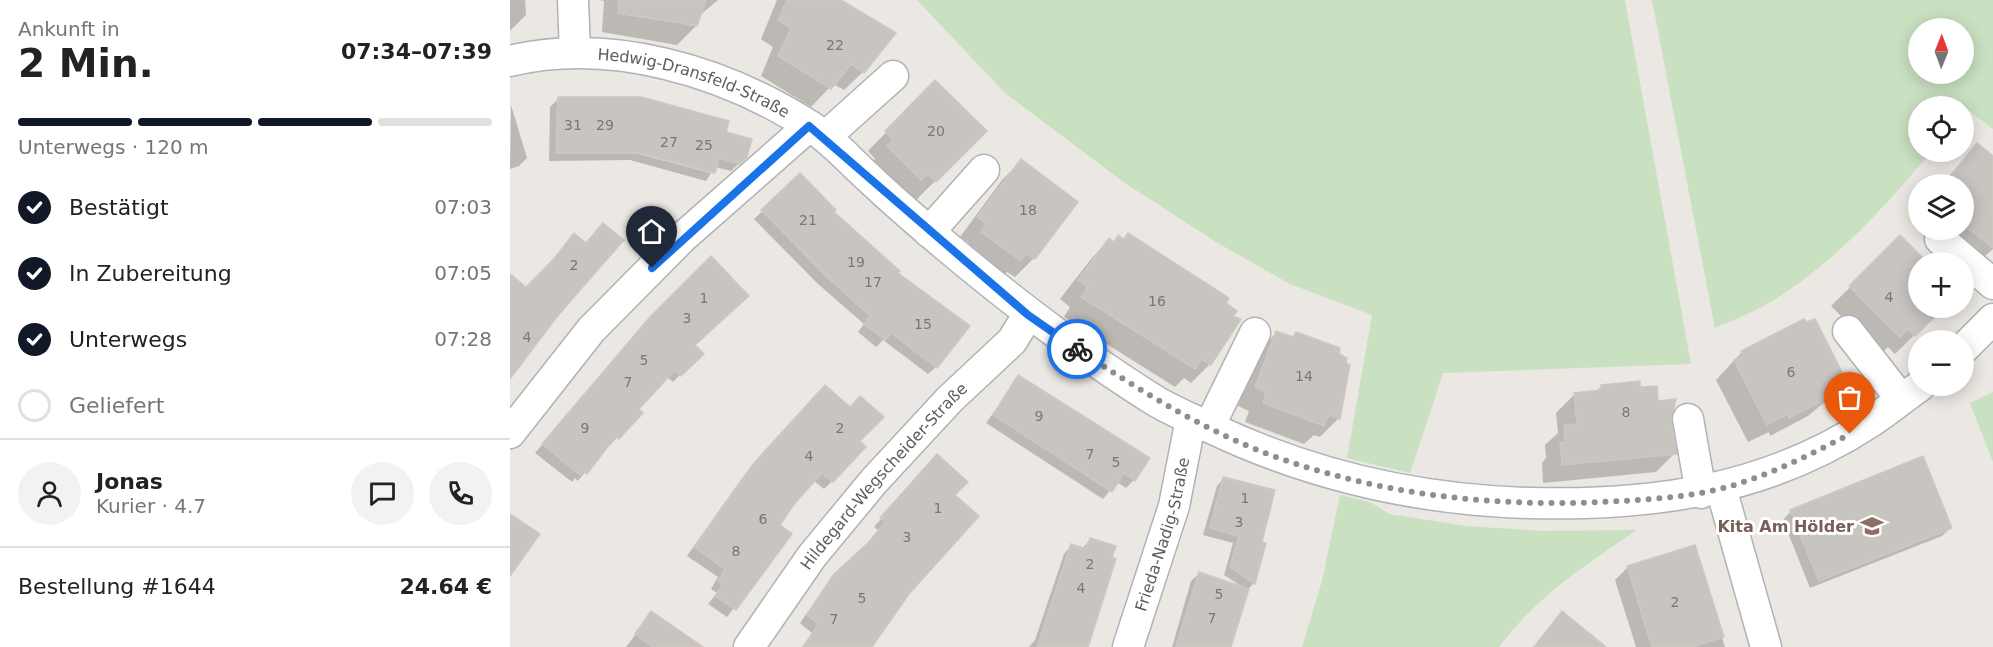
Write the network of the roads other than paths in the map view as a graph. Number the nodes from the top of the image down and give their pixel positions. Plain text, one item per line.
1 (573, 0) edge
2 (575, 53) junction
3 (510, 61) edge
4 (893, 76) dead end
5 (817, 132) junction
6 (984, 170) dead end
7 (929, 232) junction
8 (1941, 240) edge
9 (1993, 284) edge
10 (1028, 315) junction
11 (1993, 319) edge
12 (1848, 331) dead end
13 (1255, 333) dead end
14 (1974, 338) edge
15 (1908, 390) edge
16 (1908, 394) edge
17 (1688, 419) dead end
18 (1200, 423) junction
19 (510, 433) edge
20 (1711, 490) junction
21 (749, 647) edge
22 (1128, 647) edge
23 (1766, 647) edge

1 - 2 street
2 - 3 street, Hedwig-Dransfeld-Straße
2 - 5 street, Hedwig-Dransfeld-Straße
4 - 5 street
5 - 7 street, Hedwig-Dransfeld-Straße
5 - 19 street
6 - 7 street
7 - 10 street, Hedwig-Dransfeld-Straße
8 - 9 street
10 - 18 street, Hedwig-Dransfeld-Straße
10 - 21 street, Hildegard-Wegscheider-Straße
11 - 14 street
12 - 15 street
13 - 18 street, Frieda-Nadig-Straße
16 - 20 street, Hedwig-Dransfeld-Straße
17 - 20 street
18 - 20 street, Hedwig-Dransfeld-Straße
18 - 22 street, Frieda-Nadig-Straße
20 - 23 street

